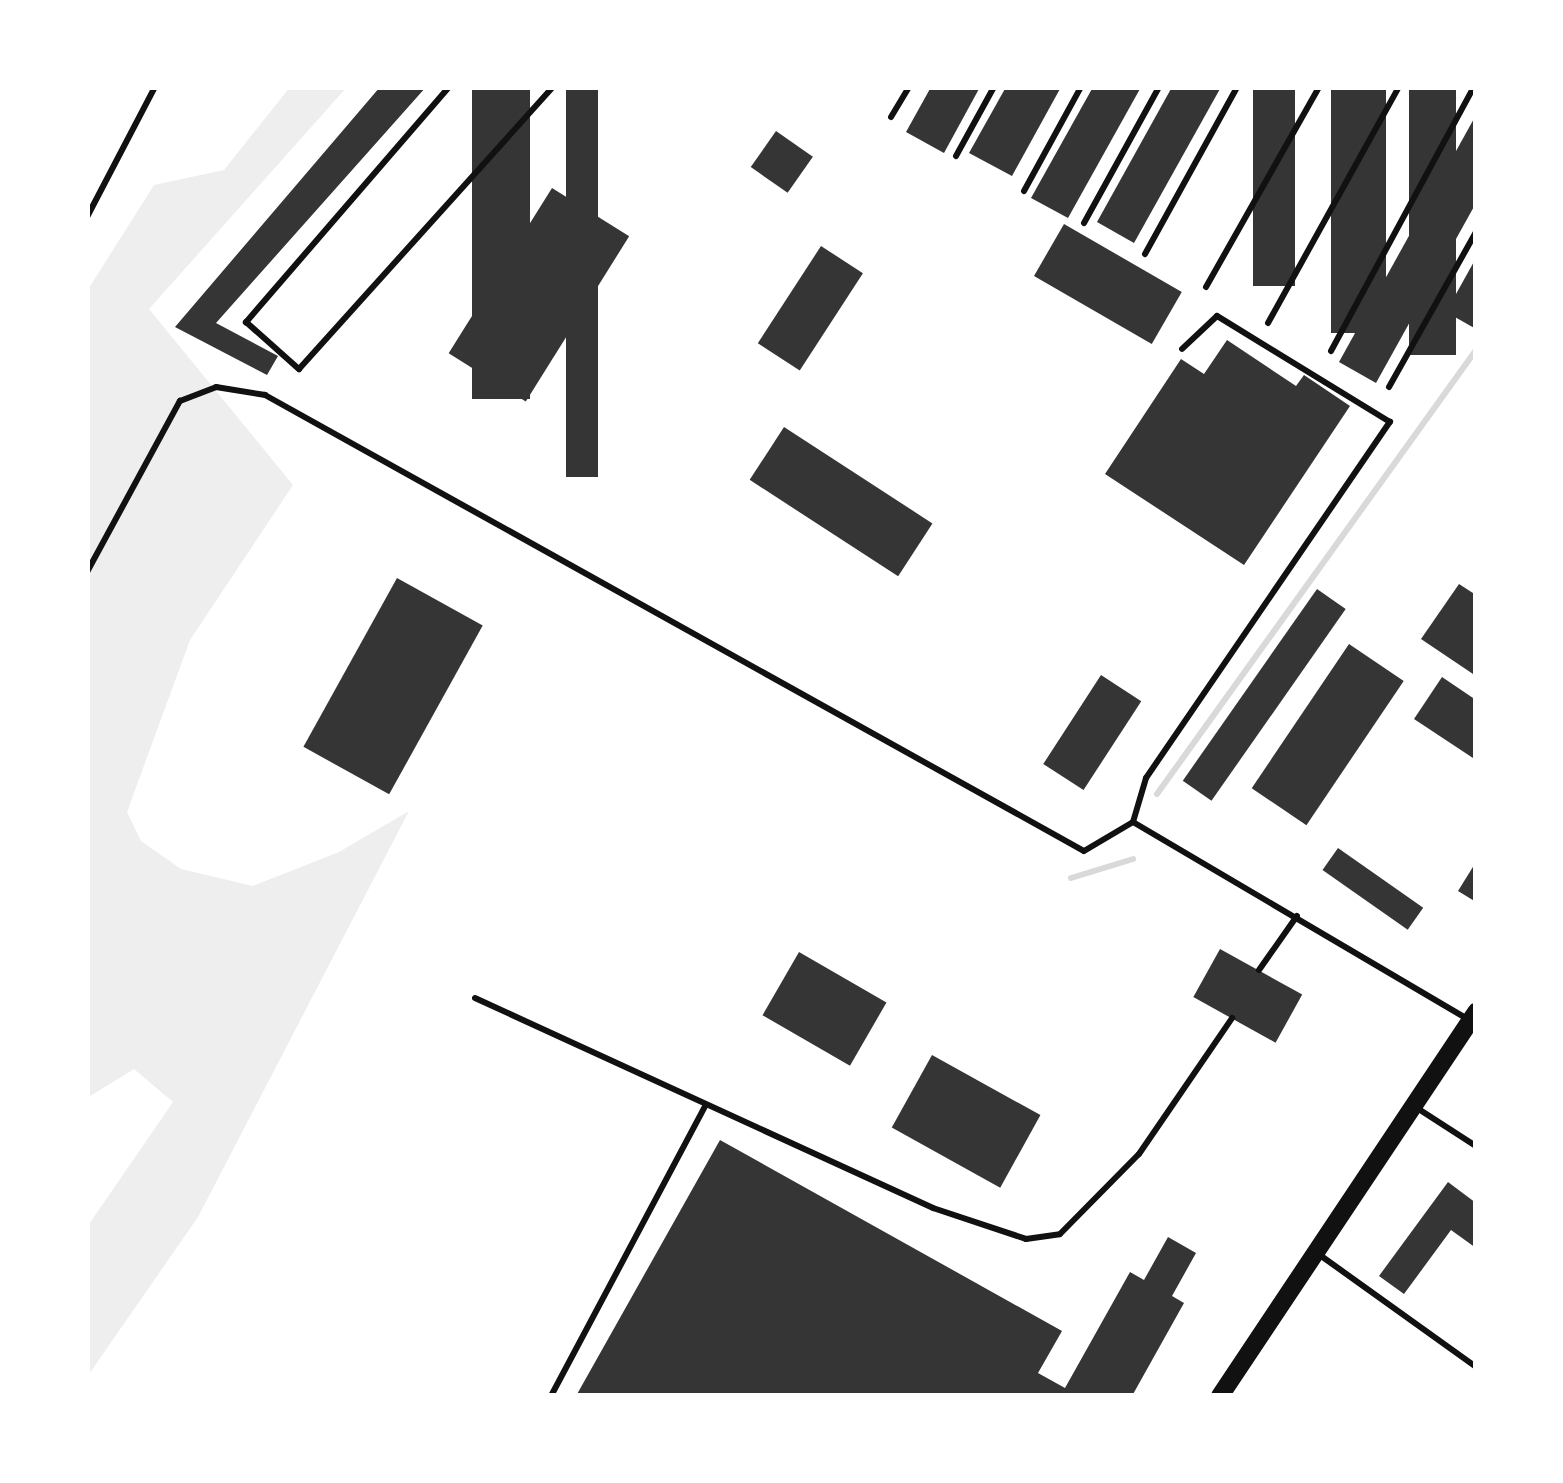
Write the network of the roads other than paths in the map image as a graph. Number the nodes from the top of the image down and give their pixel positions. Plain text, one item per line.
1 (154, 87) edge
2 (449, 87) edge
3 (553, 87) edge
4 (909, 87) edge
5 (994, 87) edge
6 (1081, 87) edge
7 (1159, 87) edge
8 (1237, 87) edge
9 (1319, 87) edge
10 (1399, 87) edge
11 (1474, 87) edge
12 (891, 117) dead end
13 (956, 156) dead end
14 (1024, 191) dead end
15 (87, 217) edge
16 (1084, 224) dead end
17 (1476, 232) edge
18 (1145, 254) dead end
19 (1206, 287) dead end
20 (1268, 323) dead end
21 (1183, 349) dead end
22 (1331, 351) dead end
23 (1389, 387) dead end
24 (87, 572) edge
25 (1133, 822) junction
26 (1297, 916) junction
27 (1259, 970) dead end
28 (475, 998) dead end
29 (1473, 1016) edge
30 (1232, 1018) dead end
31 (705, 1106) junction
32 (1414, 1106) junction
33 (1476, 1146) edge
34 (1314, 1250) junction
35 (1476, 1367) edge
36 (551, 1396) edge
37 (1220, 1396) edge

1 - 15 lane
2 - 3 lane
4 - 12 lane
5 - 13 lane
6 - 14 lane
7 - 16 lane
8 - 18 lane
9 - 19 lane
10 - 20 lane
11 - 22 lane
17 - 23 lane
21 - 25 lane
24 - 25 lane
25 - 26 lane
26 - 27 lane
26 - 29 lane
28 - 31 lane
29 - 32 main road
30 - 31 lane
31 - 36 lane
32 - 33 lane
32 - 34 main road
34 - 35 lane
34 - 37 main road

